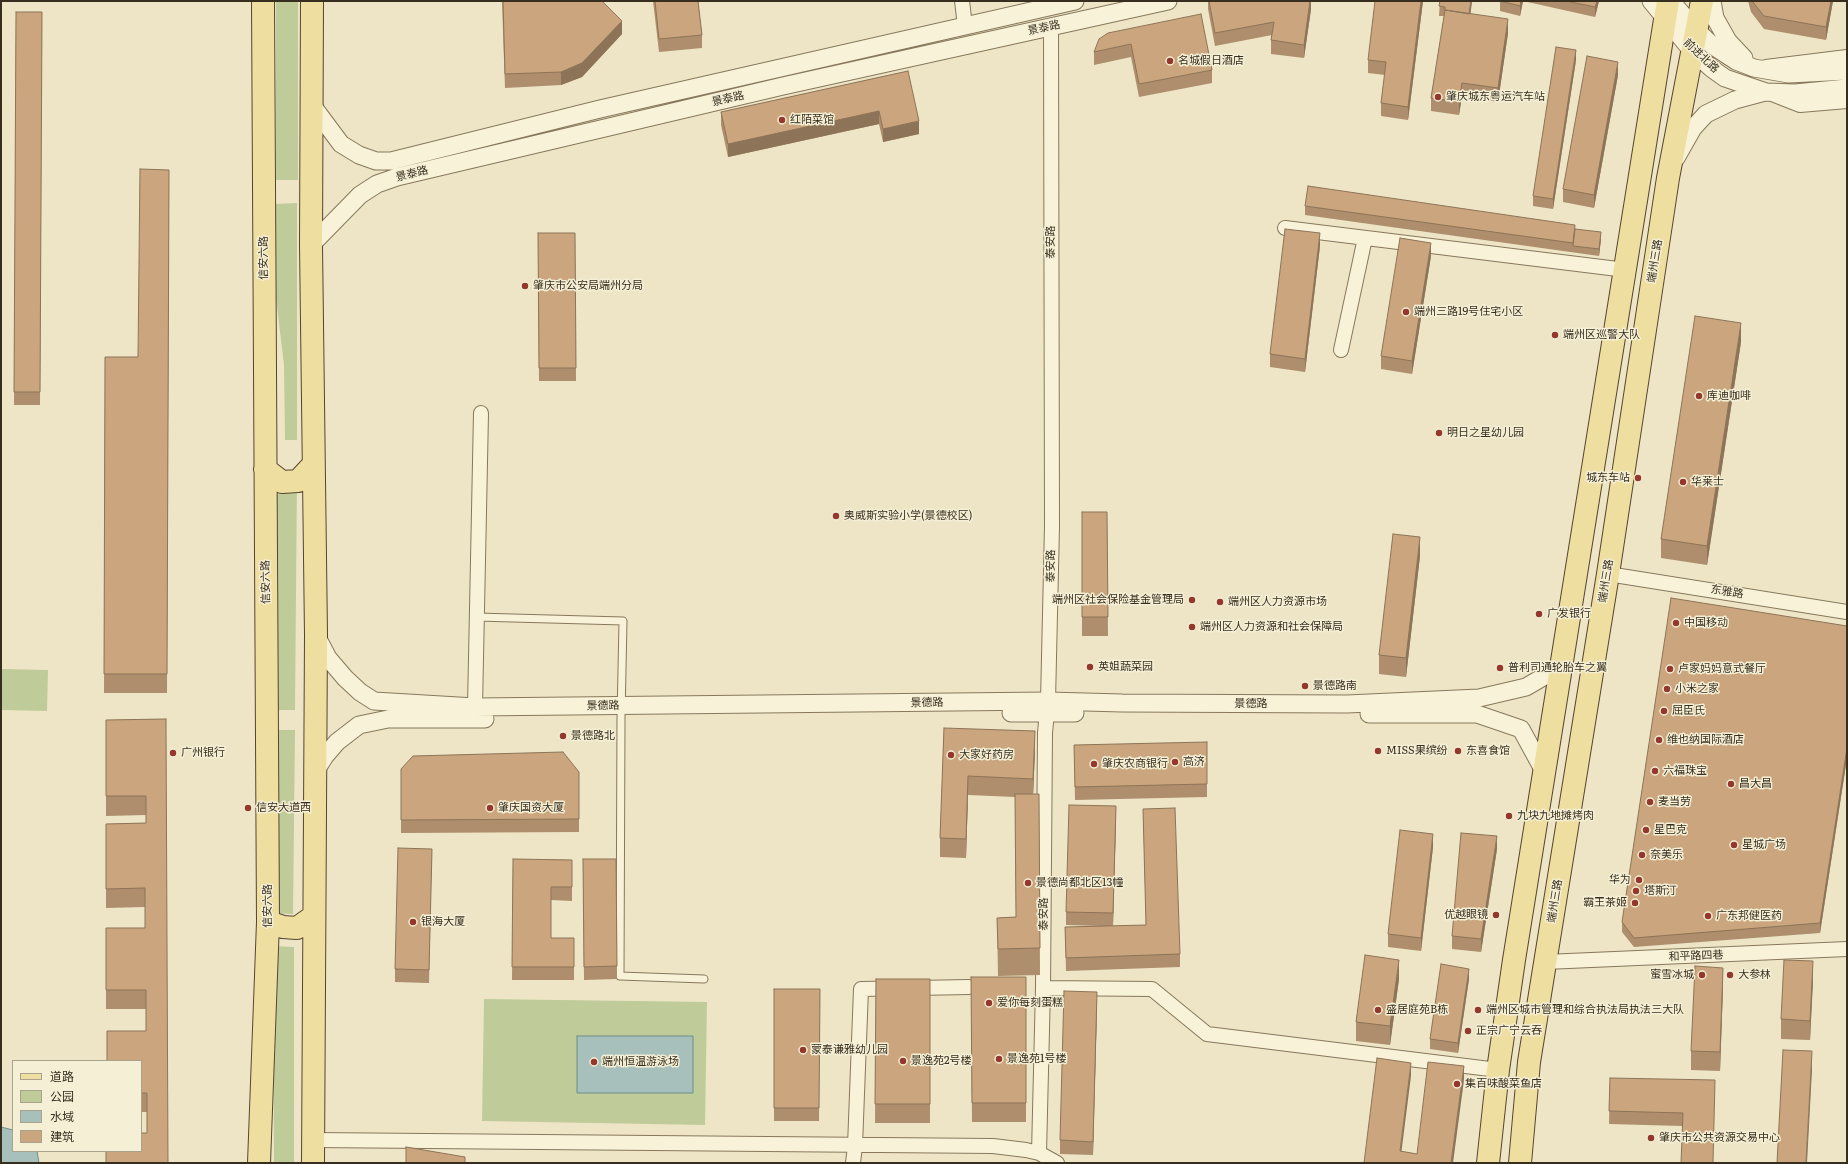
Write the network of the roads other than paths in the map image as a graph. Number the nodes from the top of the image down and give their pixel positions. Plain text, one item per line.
1 (263, 1) edge
2 (312, 1) edge
3 (962, 1) edge
4 (1075, 1) edge
5 (1168, 1) edge
6 (1651, 1) edge
7 (1702, 1) edge
8 (1712, 1) edge
9 (1051, 7) junction
10 (1668, 7) edge
11 (965, 26) junction
12 (1051, 26) junction
13 (1694, 41) junction
14 (1847, 57) edge
15 (1754, 68) junction
16 (1847, 71) edge
17 (1847, 88) edge
18 (1766, 92) junction
19 (1847, 100) edge
20 (312, 105) junction
21 (1668, 178) junction
22 (1285, 228) edge
23 (1365, 238) junction
24 (312, 246) junction
25 (1626, 270) junction
26 (1615, 339) junction
27 (1642, 343) junction
28 (1341, 350) dead end
29 (481, 413) dead end
30 (313, 465) junction
31 (265, 469) junction
32 (1608, 574) junction
33 (1847, 612) edge
34 (476, 617) junction
35 (316, 635) junction
36 (1562, 666) junction
37 (1048, 707) junction
38 (475, 708) junction
39 (621, 712) junction
40 (315, 772) junction
41 (1545, 773) junction
42 (314, 916) junction
43 (268, 922) junction
44 (1847, 949) edge
45 (1545, 962) junction
46 (704, 979) dead end
47 (969, 987) dead end
48 (1043, 988) junction
49 (1498, 1070) junction
50 (313, 1140) junction
51 (855, 1146) junction
52 (1039, 1153) junction
53 (259, 1163) edge
54 (313, 1163) edge
55 (853, 1163) edge
56 (1057, 1163) edge
57 (1488, 1163) edge
58 (1520, 1163) edge

1 - 31 main road, 信安六路
2 - 20 main road
3 - 11 street
4 - 9 street
5 - 12 street, 景泰路
6 - 10 street
7 - 13 main road, 端州三路
8 - 15 street
9 - 11 street
9 - 12 street
10 - 13 street, 前进北路
10 - 25 main road
11 - 20 street
12 - 24 street, 景泰路
12 - 37 street, 泰安路
13 - 15 street, 前进北路
13 - 18 street, 前进北路
13 - 21 main road, 端州三路
14 - 15 street, 前进北路
15 - 16 street, 前进北路
17 - 18 street, 前进北路
18 - 19 street, 前进北路
18 - 21 street
20 - 24 main road
21 - 27 main road, 端州三路
22 - 23 street
23 - 25 street
23 - 28 street
24 - 30 main road
25 - 26 main road
26 - 27 main road
26 - 36 main road
27 - 32 main road, 端州三路
29 - 34 street
30 - 31 main road
30 - 35 main road
31 - 43 main road, 信安六路
32 - 33 street, 东雅路
32 - 45 main road, 端州三路
34 - 38 street
34 - 39 lane
35 - 38 street, 景德路
35 - 40 main road
36 - 37 street, 景德路
36 - 41 main road
37 - 39 street, 景德路
37 - 41 street, 景德路
37 - 48 street, 泰安路
38 - 39 street, 景德路
39 - 40 street, 景德路
39 - 46 lane
40 - 42 main road
41 - 49 main road
42 - 43 main road
42 - 50 main road
43 - 53 main road, 信安六路
44 - 45 street, 和平路四巷
45 - 58 main road, 端州三路
47 - 51 street
48 - 49 street
48 - 52 street, 泰安路
49 - 57 main road
50 - 51 street
50 - 54 main road
51 - 52 street
51 - 55 street
52 - 56 street

